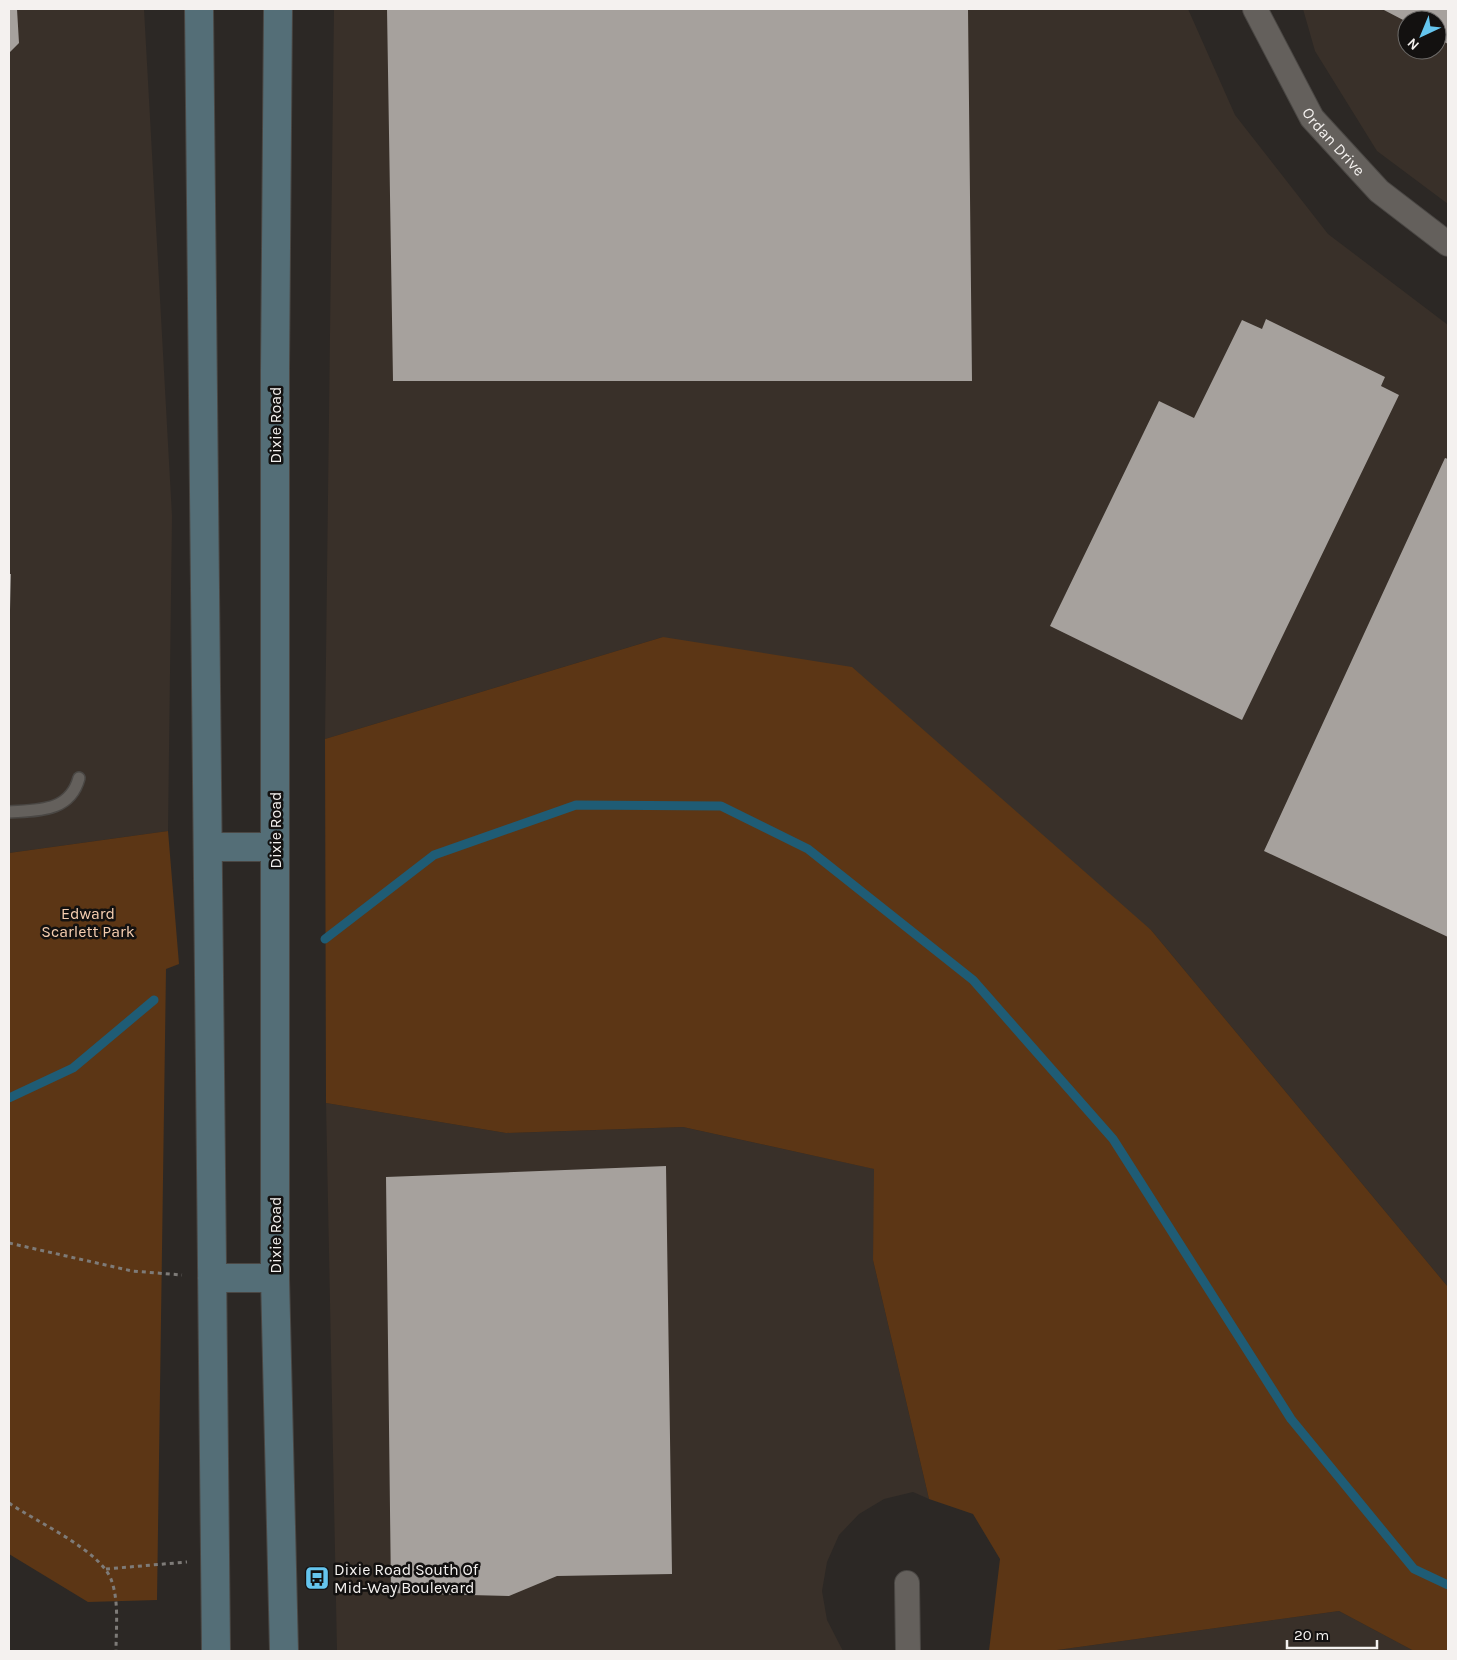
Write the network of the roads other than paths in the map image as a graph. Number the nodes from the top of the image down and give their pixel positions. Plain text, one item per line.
1 (199, 9) edge
2 (278, 9) edge
3 (1255, 9) edge
4 (1448, 244) edge
5 (79, 778) dead end
6 (9, 812) edge
7 (208, 847) junction
8 (275, 847) junction
9 (212, 1278) junction
10 (275, 1278) junction
11 (907, 1583) dead end
12 (216, 1651) edge
13 (284, 1651) edge
14 (908, 1651) edge

1 - 7 main road
2 - 8 main road, Dixie Road
3 - 4 street, Ordan Drive
5 - 6 lane
7 - 8 main road
7 - 9 main road
8 - 10 main road, Dixie Road
9 - 10 main road
9 - 12 main road
10 - 13 main road, Dixie Road
11 - 14 street

